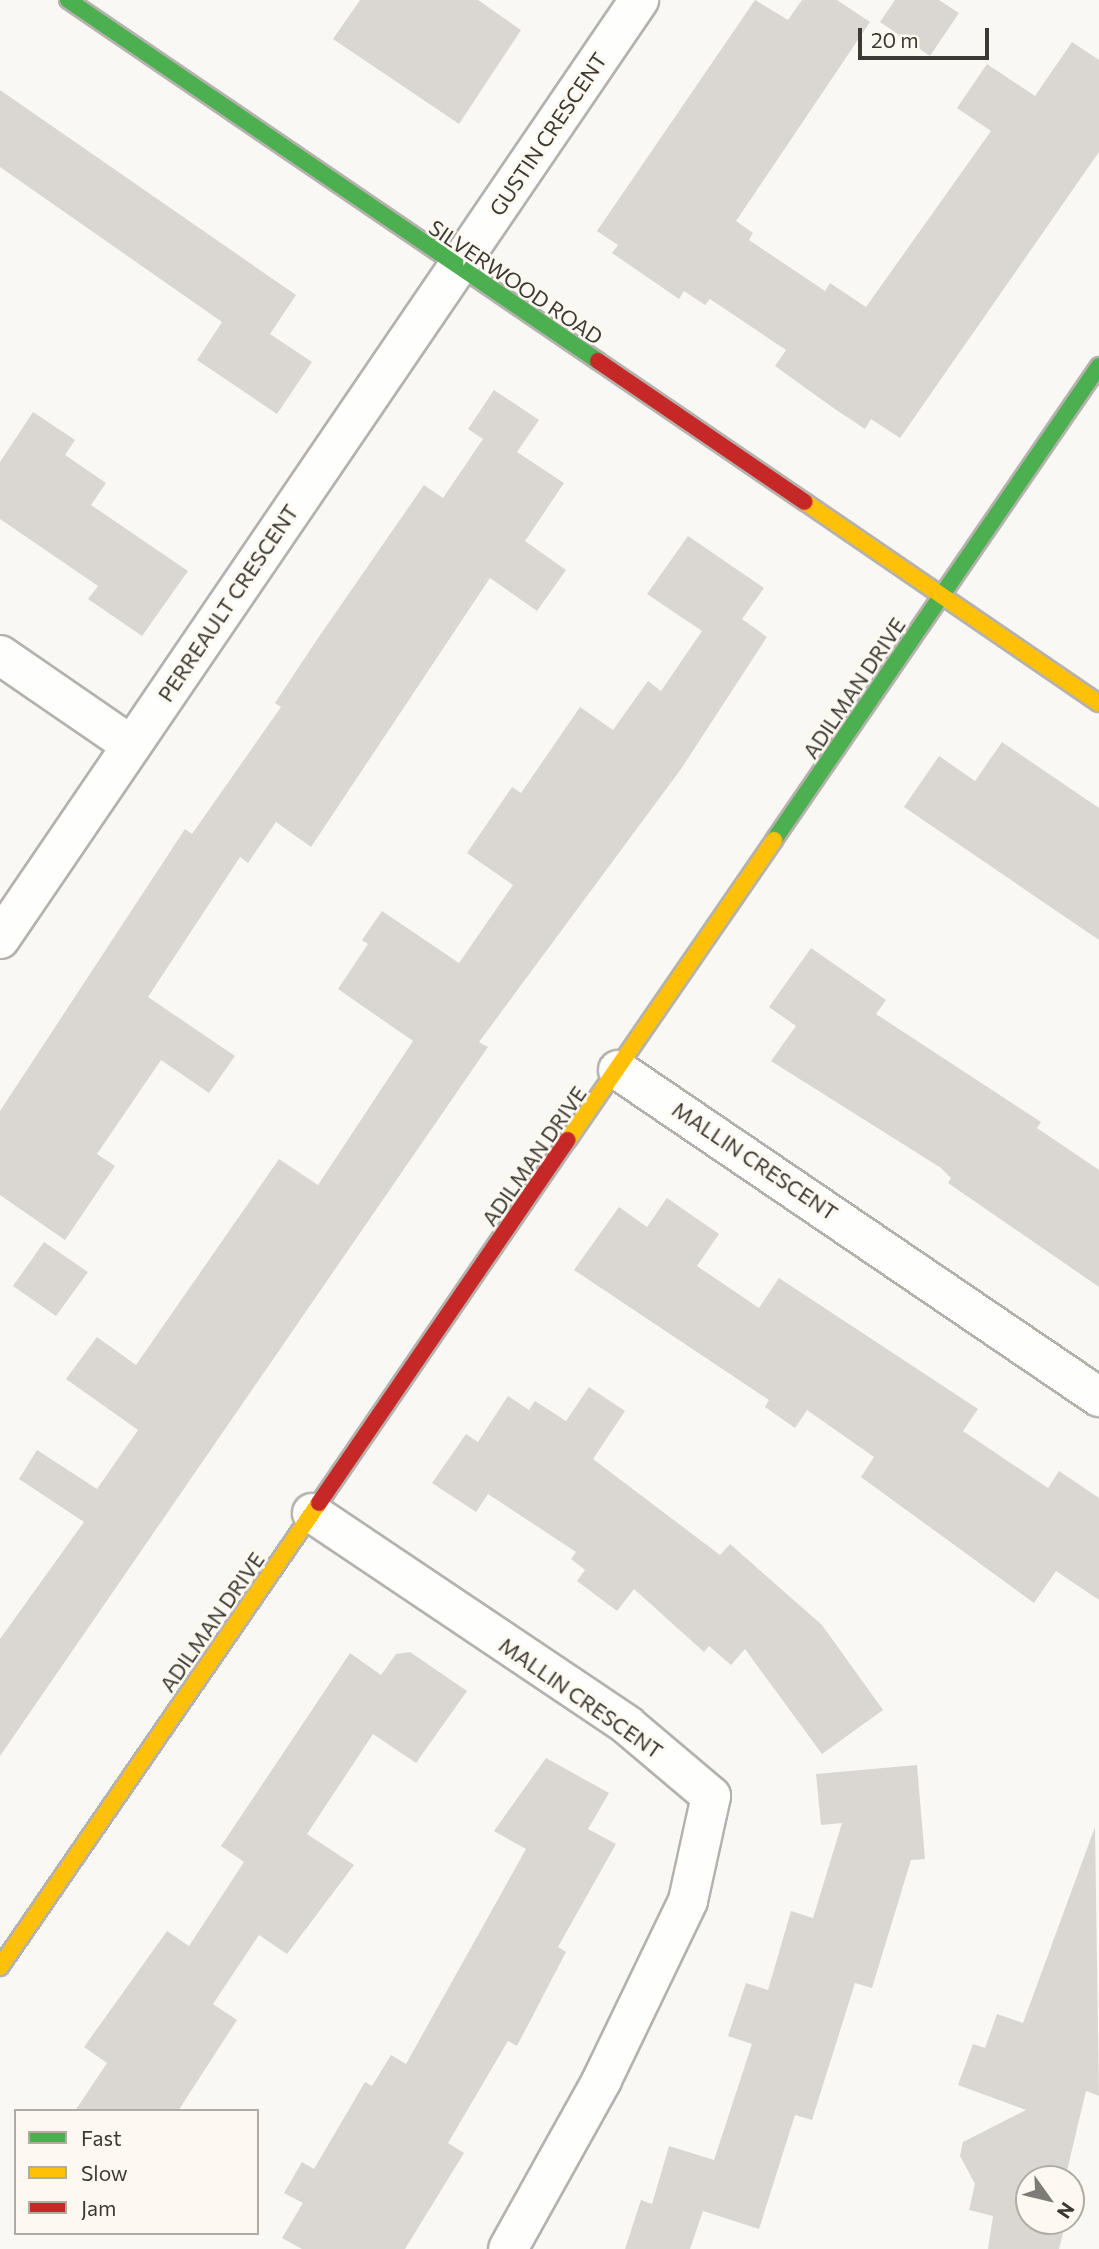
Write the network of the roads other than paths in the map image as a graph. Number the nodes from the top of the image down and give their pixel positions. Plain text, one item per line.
1 (68, 0) edge
2 (639, 0) edge
3 (457, 267) junction
4 (1099, 366) edge
5 (941, 597) junction
6 (0, 655) edge
7 (1099, 703) edge
8 (131, 746) junction
9 (0, 939) edge
10 (618, 1070) junction
11 (1099, 1397) edge
12 (312, 1513) junction
13 (0, 1967) edge
14 (508, 2249) edge

1 - 3 street, SILVERWOOD ROAD
2 - 3 street, GUSTIN CRESCENT
3 - 5 street, SILVERWOOD ROAD
3 - 8 street, PERREAULT CRESCENT
4 - 5 street, ADILMAN DRIVE
5 - 7 street, SILVERWOOD ROAD
5 - 10 street, ADILMAN DRIVE
6 - 8 street
8 - 9 street, PERREAULT CRESCENT
10 - 11 street, MALLIN CRESCENT
10 - 12 street, ADILMAN DRIVE
12 - 13 street, ADILMAN DRIVE
12 - 14 street, MALLIN CRESCENT

